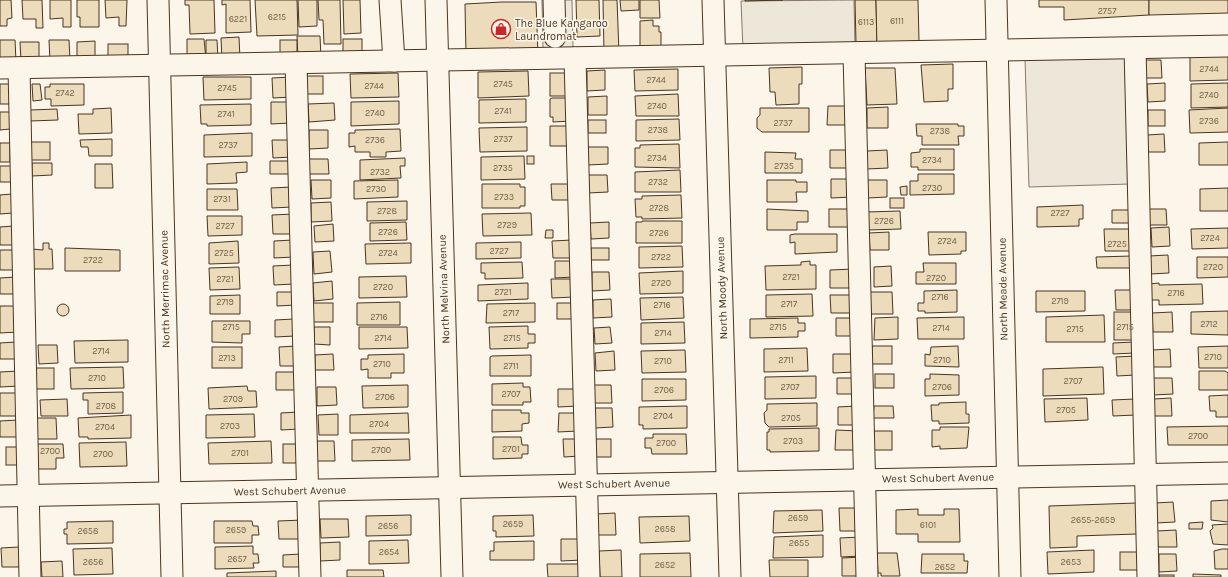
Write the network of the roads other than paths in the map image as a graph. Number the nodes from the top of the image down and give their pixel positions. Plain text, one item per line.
1 (158, 0) edge
2 (390, 0) edge
3 (436, 0) edge
4 (554, 0) edge
5 (713, 0) edge
6 (996, 0) edge
7 (555, 37) dead end
8 (1228, 46) edge
9 (1135, 48) junction
10 (997, 50) junction
11 (854, 53) junction
12 (715, 55) junction
13 (575, 58) junction
14 (437, 60) junction
15 (394, 61) junction
16 (296, 63) junction
17 (159, 65) junction
18 (10, 68) edge
19 (1228, 473) edge
20 (1146, 474) junction
21 (1008, 477) junction
22 (864, 480) junction
23 (728, 482) junction
24 (586, 485) junction
25 (449, 488) junction
26 (308, 490) junction
27 (170, 493) junction
28 (0, 496) edge
29 (27, 496) junction
30 (30, 577) edge
31 (172, 577) edge
32 (310, 577) edge
33 (452, 577) edge
34 (589, 577) edge
35 (730, 577) edge
36 (867, 577) edge
37 (1010, 577) edge
38 (1148, 577) edge

1 - 17 street, North Merrimac Avenue
2 - 15 street
3 - 14 street, North Melvina Avenue
4 - 7 street
5 - 12 street, North Moody Avenue
6 - 10 street, North Meade Avenue
8 - 9 street
9 - 10 street
9 - 20 street
10 - 11 street
10 - 21 street, North Meade Avenue
11 - 12 street
11 - 22 street
12 - 13 street
12 - 23 street, North Moody Avenue
13 - 14 street
13 - 24 street
14 - 15 street
14 - 25 street, North Melvina Avenue
15 - 16 street
16 - 17 street
16 - 26 street
17 - 18 street
17 - 27 street, North Merrimac Avenue
18 - 29 street
19 - 20 street, West Schubert Avenue
20 - 21 street, West Schubert Avenue
20 - 38 street
21 - 22 street, West Schubert Avenue
21 - 37 street, North Meade Avenue
22 - 23 street, West Schubert Avenue
22 - 36 street
23 - 24 street, West Schubert Avenue
23 - 35 street, North Moody Avenue
24 - 25 street, West Schubert Avenue
24 - 34 street
25 - 26 street, West Schubert Avenue
25 - 33 street, North Melvina Avenue
26 - 27 street, West Schubert Avenue
26 - 32 street
27 - 29 street, West Schubert Avenue
27 - 31 street, North Merrimac Avenue
28 - 29 street, West Schubert Avenue
29 - 30 street

